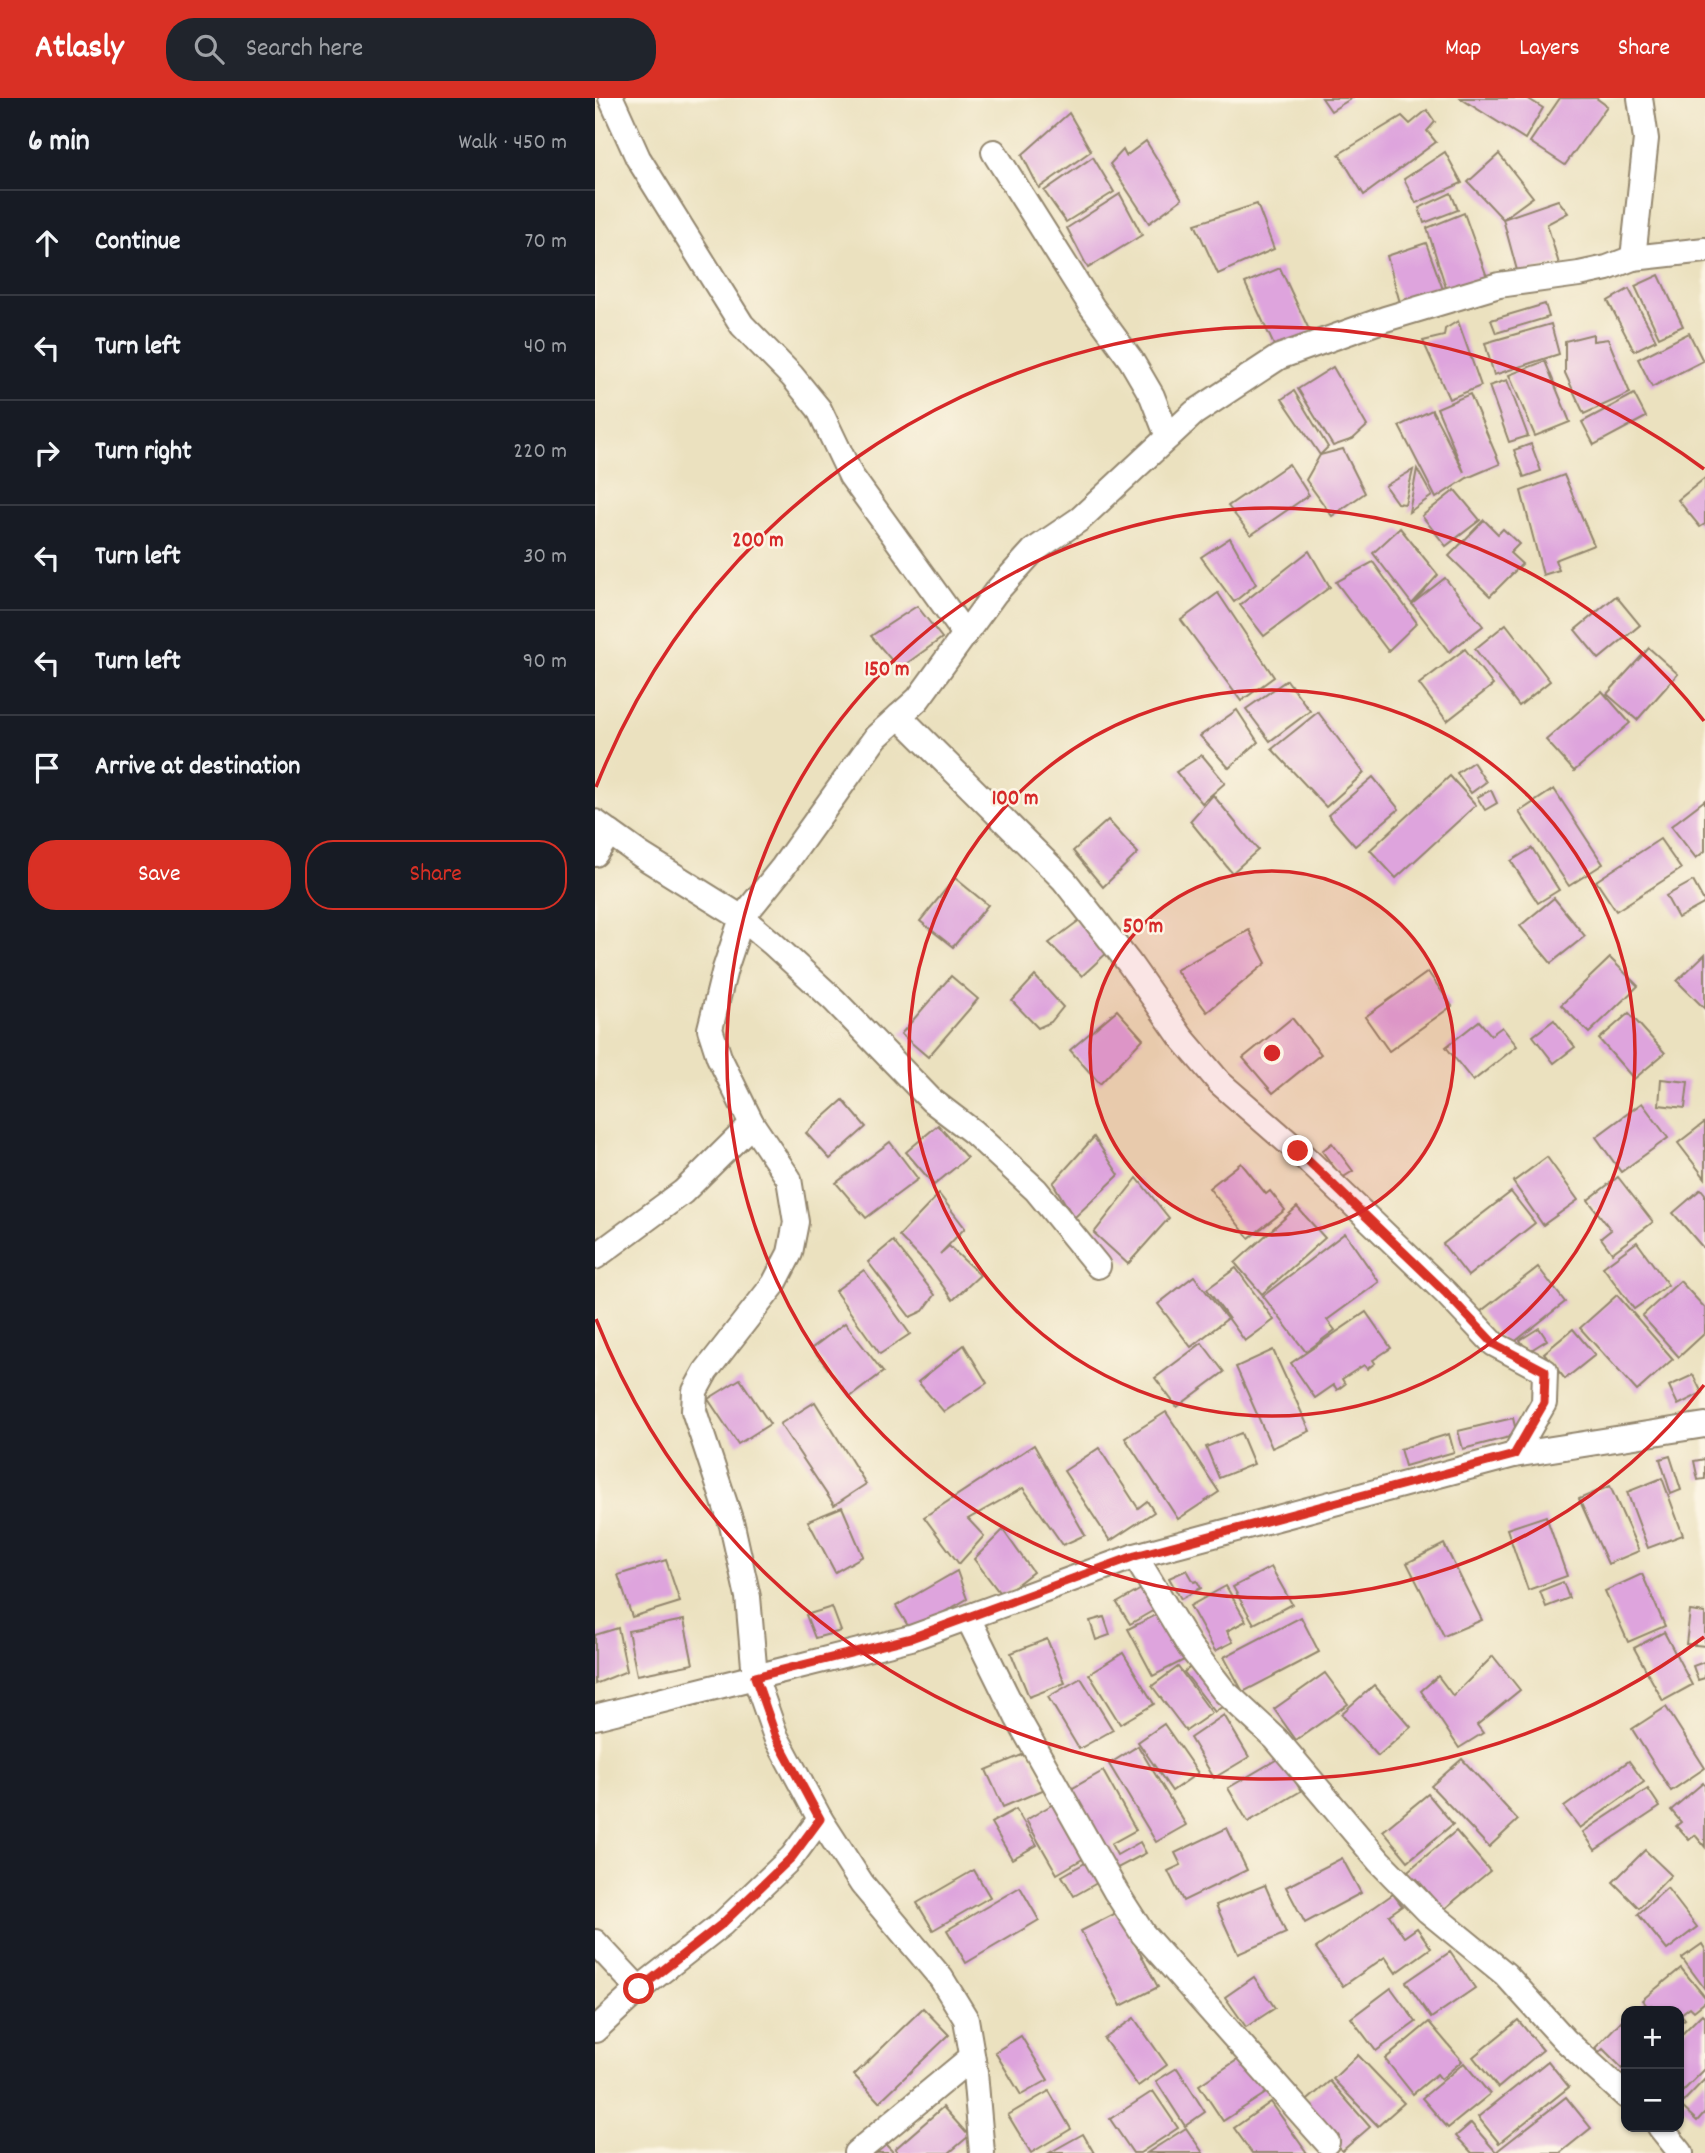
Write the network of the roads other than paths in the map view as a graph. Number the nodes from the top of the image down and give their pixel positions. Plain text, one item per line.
1 (611, 98) edge
2 (1640, 98) edge
3 (993, 152) dead end
4 (1705, 250) edge
5 (1633, 258) junction
6 (1168, 437) junction
7 (965, 634) junction
8 (899, 716) junction
9 (602, 827) edge
10 (595, 853) edge
11 (742, 918) junction
12 (752, 1124) junction
13 (595, 1257) edge
14 (1098, 1266) dead end
15 (1705, 1425) edge
16 (1514, 1455) junction
17 (1135, 1556) junction
18 (968, 1618) junction
19 (755, 1677) junction
20 (595, 1717) edge
21 (820, 1819) junction
22 (595, 1942) edge
23 (639, 1989) junction
24 (595, 2030) edge
25 (972, 2057) junction
26 (1621, 2091) edge
27 (1664, 2132) edge
28 (1327, 2142) dead end
29 (856, 2153) edge
30 (982, 2153) edge
31 (1681, 2153) edge

1 - 7 street
2 - 5 street
3 - 6 street
4 - 5 street
5 - 6 street
6 - 7 street
7 - 8 street
8 - 11 street
8 - 16 street
9 - 10 street
9 - 11 street
11 - 12 street
11 - 14 street
12 - 13 street
12 - 19 street
15 - 16 street
16 - 17 street
17 - 18 street
17 - 26 street
18 - 19 street
18 - 28 street
19 - 20 street
19 - 21 street
21 - 23 street
21 - 25 street
22 - 23 street
23 - 24 street
25 - 29 street
25 - 30 street
27 - 31 street

